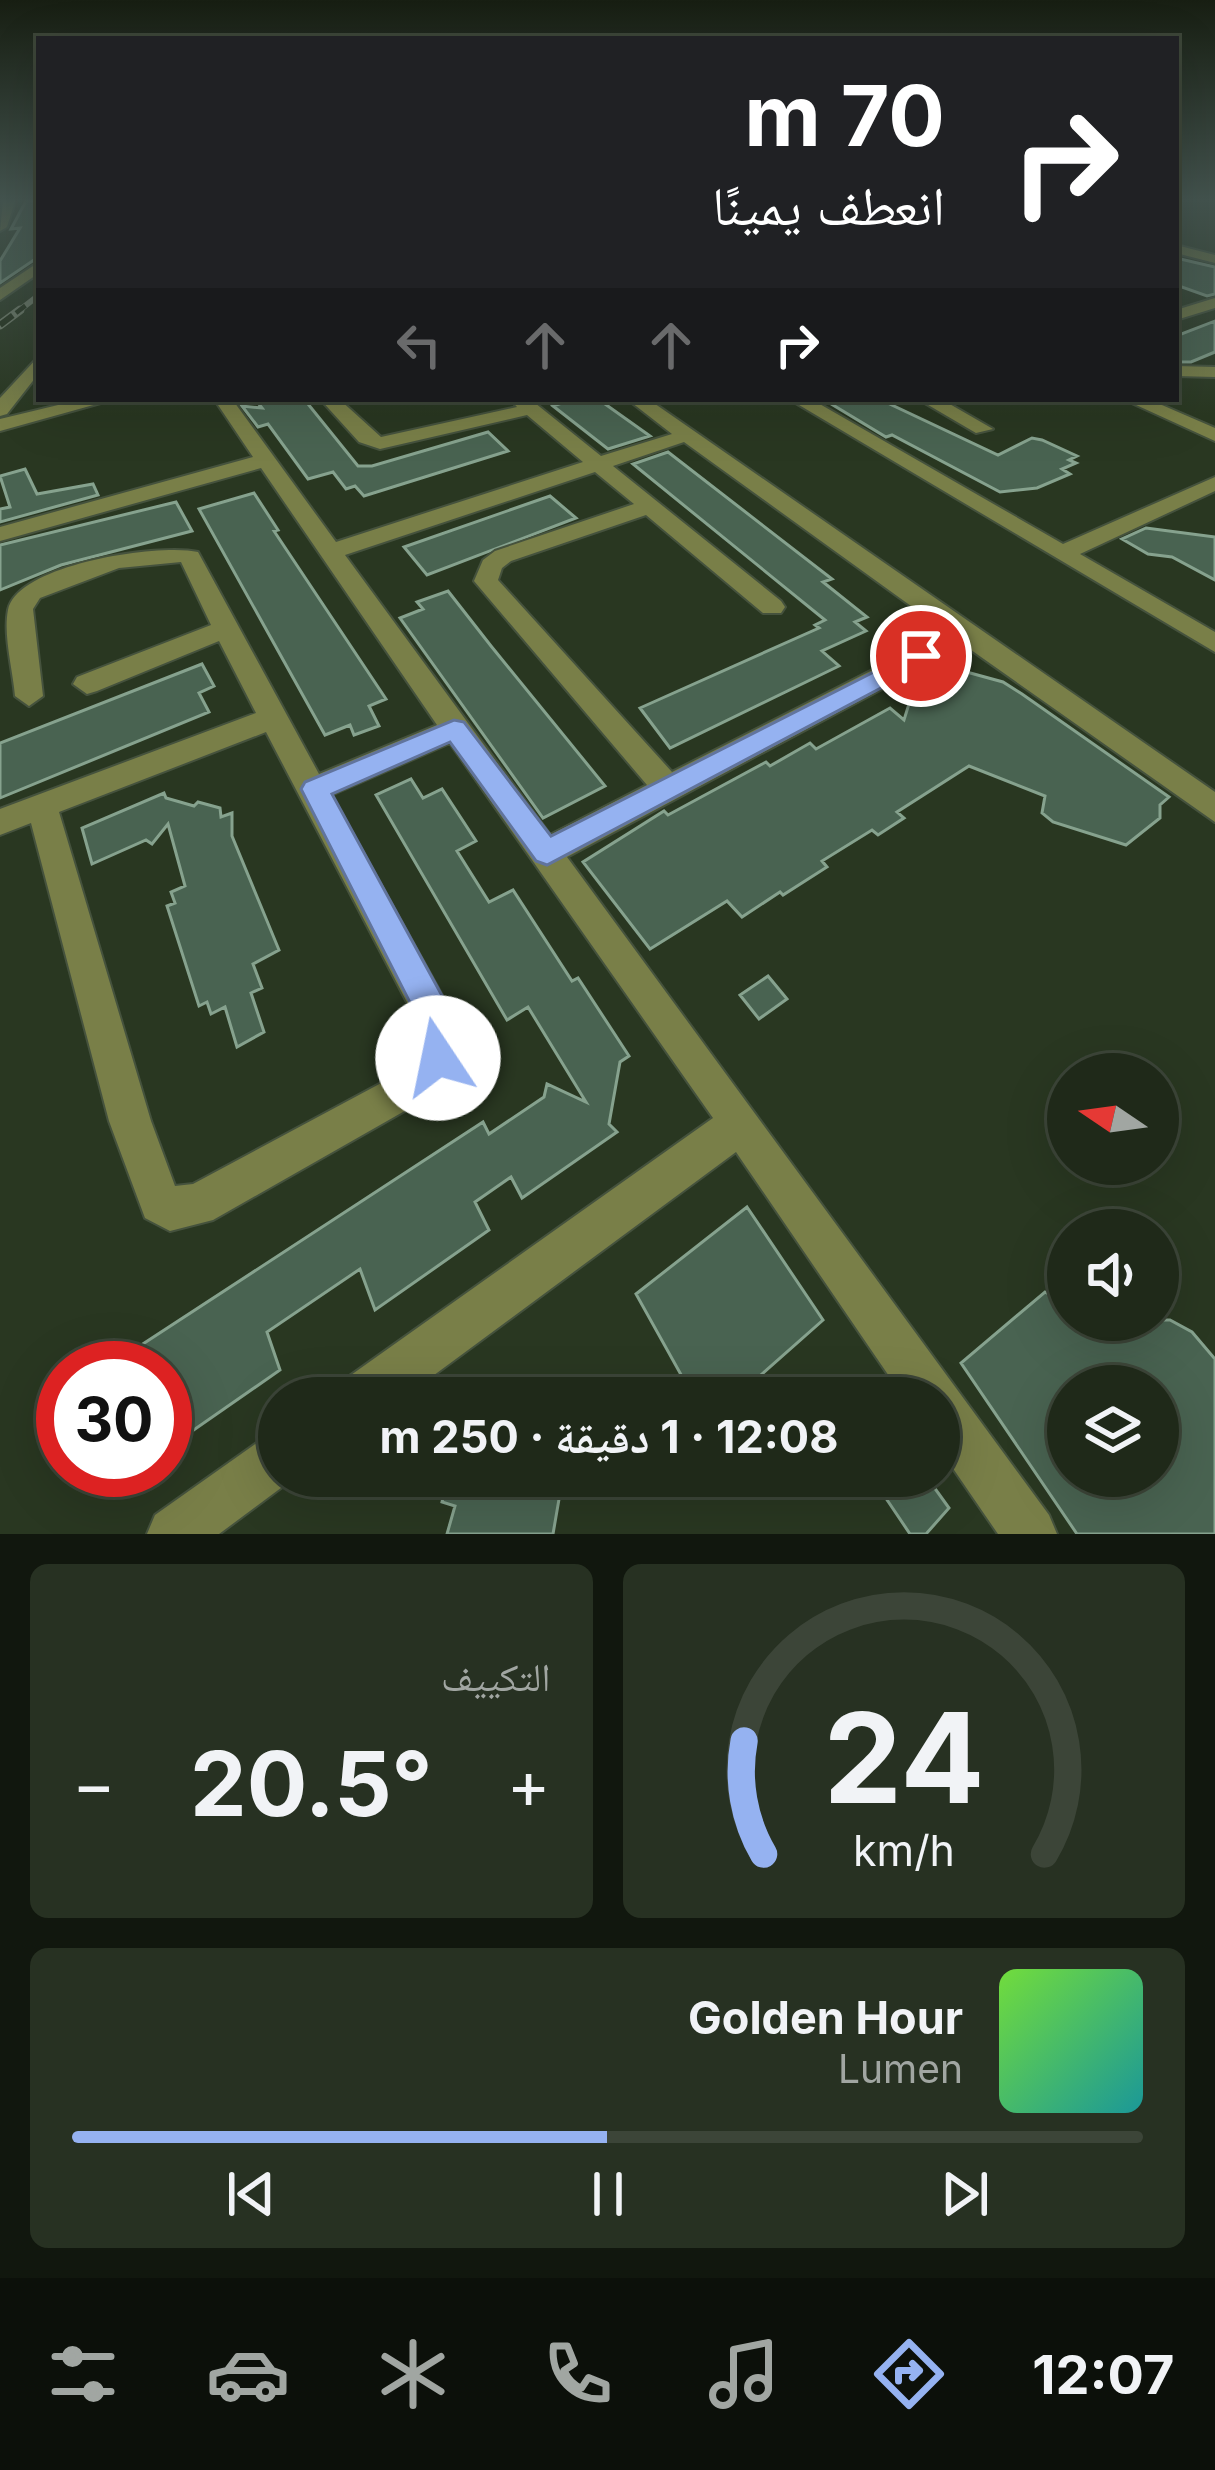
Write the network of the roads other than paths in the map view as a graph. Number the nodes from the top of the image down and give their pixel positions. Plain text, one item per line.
1 (30, 273) edge
2 (1179, 293) edge
3 (0, 295) edge
4 (1212, 303) edge
5 (1179, 314) edge
6 (36, 365) edge
7 (1179, 370) edge
8 (1215, 372) edge
9 (93, 402) edge
10 (225, 402) edge
11 (332, 402) edge
12 (640, 402) edge
13 (802, 402) edge
14 (944, 402) edge
15 (1139, 402) edge
16 (525, 404) edge
17 (0, 410) edge
18 (0, 424) edge
19 (983, 429) dead end
20 (688, 435) junction
21 (1215, 435) edge
22 (265, 460) junction
23 (598, 465) junction
24 (1215, 483) edge
25 (650, 506) junction
26 (0, 534) edge
27 (333, 551) junction
28 (1062, 553) junction
29 (772, 607) dead end
30 (225, 629) junction
31 (964, 634) junction
32 (1215, 643) edge
33 (87, 684) dead end
34 (29, 696) dead end
35 (272, 718) junction
36 (454, 729) junction
37 (667, 787) junction
38 (315, 789) junction
39 (42, 806) junction
40 (1215, 809) edge
41 (0, 822) edge
42 (547, 853) junction
43 (741, 1123) junction
44 (391, 1377) edge
45 (920, 1377) edge
46 (960, 1434) edge
47 (258, 1473) edge
48 (174, 1534) edge
49 (1030, 1534) edge

1 - 3 street
2 - 4 street
4 - 5 street
6 - 17 street
7 - 8 street
9 - 18 street
10 - 22 street
11 - 16 street
12 - 20 street
13 - 28 street
14 - 19 street
15 - 21 street
16 - 23 street
20 - 23 street
20 - 31 street
22 - 26 street
22 - 27 street
23 - 25 street
23 - 27 street
24 - 28 street
25 - 29 street
25 - 37 street
27 - 36 street
28 - 32 street
30 - 33 street
30 - 34 street
30 - 35 street
31 - 37 street
31 - 40 street
35 - 38 street
35 - 39 street
36 - 38 street
36 - 42 street
37 - 42 street
38 - 39 street
39 - 41 street
42 - 43 street
43 - 44 street
43 - 45 street
46 - 49 street
47 - 48 street

